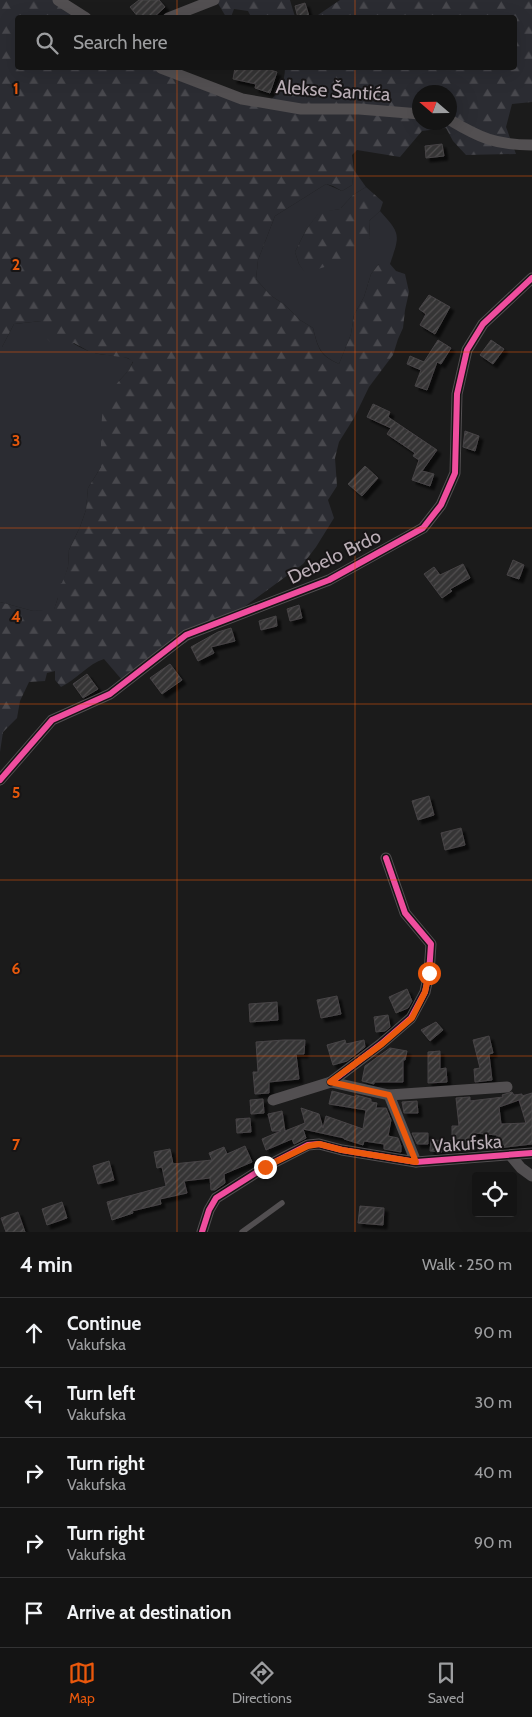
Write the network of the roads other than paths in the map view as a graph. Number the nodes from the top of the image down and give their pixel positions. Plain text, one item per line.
1 (58, 0) edge
2 (214, 0) edge
3 (81, 15) edge
4 (176, 15) edge
5 (166, 70) edge
6 (412, 113) edge
7 (457, 124) edge
8 (532, 145) edge
9 (532, 278) edge
10 (0, 780) edge
11 (386, 858) dead end
12 (330, 1082) junction
13 (508, 1087) dead end
14 (389, 1095) junction
15 (273, 1100) dead end
16 (532, 1153) edge
17 (511, 1156) junction
18 (416, 1162) junction
19 (532, 1176) edge
20 (282, 1203) dead end
21 (202, 1232) edge
22 (242, 1232) edge

1 - 3 street
2 - 4 street
5 - 6 street, Alekse Šantića
7 - 8 street
9 - 10 street, Debelo Brdo
11 - 12 street
12 - 14 street
12 - 15 street
13 - 14 street
14 - 18 street, Vakufska
16 - 17 street, Vakufska
17 - 18 street, Vakufska
17 - 19 street, Vakufska
18 - 21 street, Vakufska
20 - 22 lane

